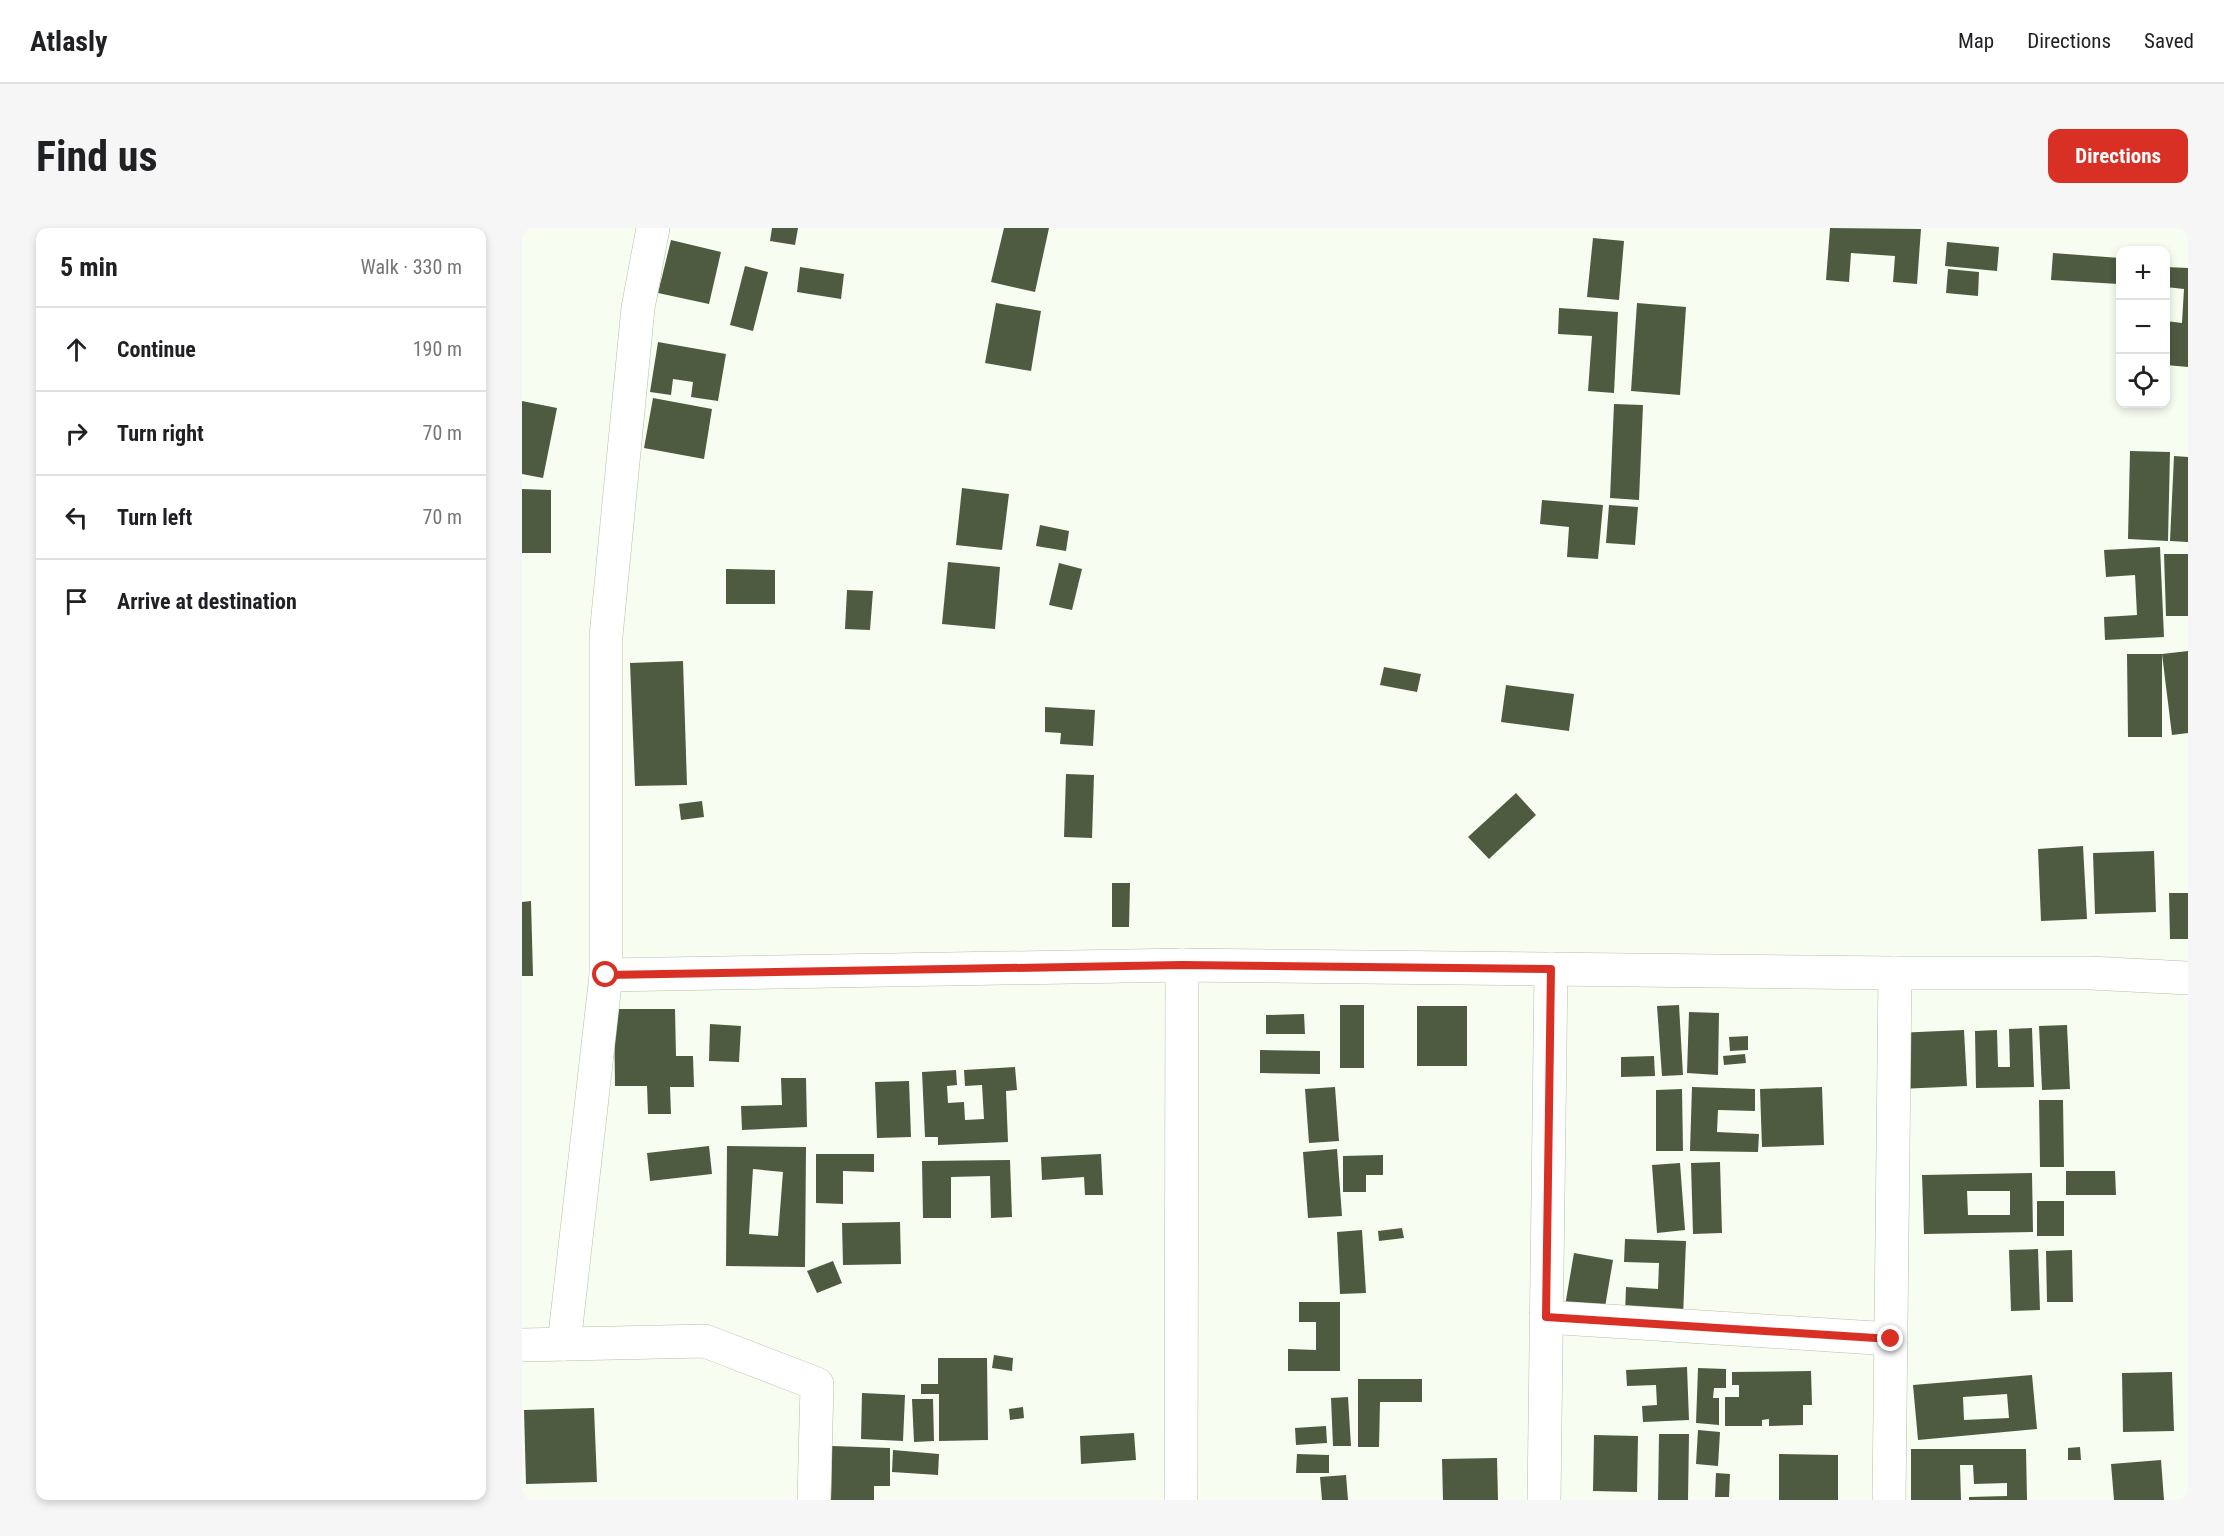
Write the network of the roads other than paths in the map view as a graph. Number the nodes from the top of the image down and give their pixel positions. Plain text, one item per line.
1 (653, 228) edge
2 (1182, 965) junction
3 (1551, 969) junction
4 (1895, 973) junction
5 (606, 975) junction
6 (2188, 978) edge
7 (1546, 1317) junction
8 (1891, 1339) junction
9 (564, 1344) junction
10 (522, 1345) edge
11 (814, 1500) edge
12 (1181, 1500) edge
13 (1544, 1500) edge
14 (1889, 1500) edge

1 - 5 street
2 - 3 street
2 - 5 street
2 - 12 street
3 - 4 street
3 - 7 street
4 - 6 street
4 - 8 street
5 - 9 street
7 - 8 street
7 - 13 street
8 - 14 street
9 - 10 street
9 - 11 street

